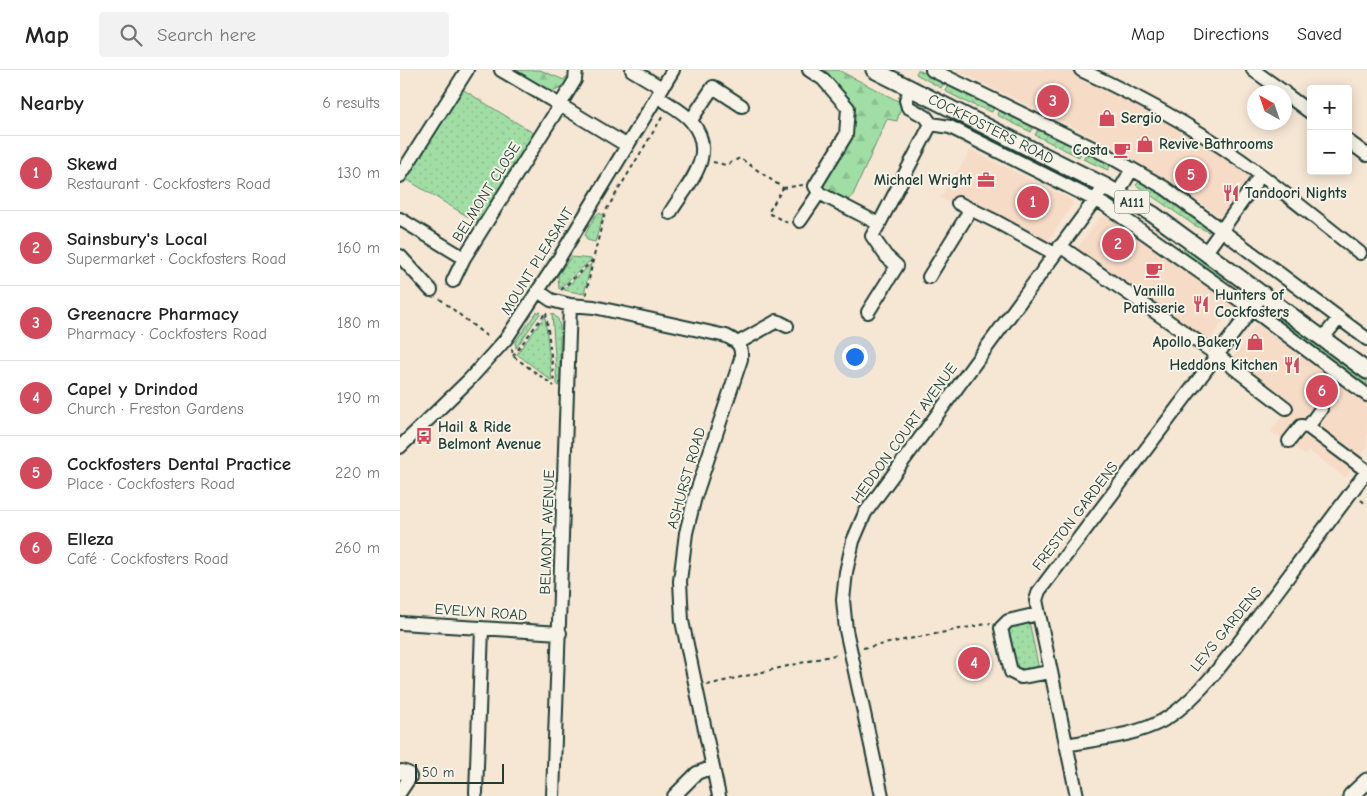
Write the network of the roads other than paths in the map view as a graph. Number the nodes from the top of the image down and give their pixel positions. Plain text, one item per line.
1 (467, 70) edge
2 (501, 70) edge
3 (576, 70) edge
4 (632, 70) edge
5 (810, 70) edge
6 (874, 70) edge
7 (932, 70) edge
8 (1081, 70) edge
9 (1253, 70) edge
10 (671, 71) edge
11 (1273, 85) edge
12 (911, 89) junction
13 (660, 92) junction
14 (1292, 99) edge
15 (560, 105) junction
16 (742, 106) dead end
17 (1307, 110) edge
18 (690, 120) junction
19 (931, 124) junction
20 (1352, 144) edge
21 (626, 145) junction
22 (1367, 155) edge
23 (1132, 169) junction
24 (1261, 175) junction
25 (400, 176) edge
26 (817, 190) junction
27 (1112, 190) junction
28 (1096, 200) junction
29 (958, 203) dead end
30 (971, 209) junction
31 (670, 213) dead end
32 (400, 218) edge
33 (800, 221) road end
34 (879, 224) junction
35 (1221, 230) junction
36 (1057, 250) junction
37 (1206, 252) junction
38 (1360, 254) dead end
39 (400, 256) edge
40 (464, 258) junction
41 (929, 277) dead end
42 (453, 281) dead end
43 (431, 290) road end
44 (538, 291) junction
45 (1264, 294) junction
46 (570, 305) junction
47 (1252, 309) junction
48 (868, 312) dead end
49 (1339, 318) junction
50 (787, 326) dead end
51 (1323, 338) junction
52 (1367, 339) edge
53 (738, 343) junction
54 (1217, 355) junction
55 (1367, 371) edge
56 (1367, 395) edge
57 (1286, 408) dead end
58 (1321, 409) dead end
59 (1308, 427) junction
60 (1289, 441) dead end
61 (400, 447) edge
62 (1367, 471) edge
63 (1038, 614) junction
64 (400, 623) edge
65 (482, 629) junction
66 (560, 633) junction
67 (1050, 672) junction
68 (1066, 745) junction
69 (713, 767) junction
70 (400, 773) edge
71 (1367, 781) edge
72 (400, 792) edge
73 (476, 793) dead end
74 (553, 796) edge
75 (674, 796) edge
76 (719, 796) edge
77 (882, 796) edge
78 (1077, 796) edge
79 (1351, 796) edge

1 - 25 street
2 - 15 street
3 - 15 street, BELMONT CLOSE
4 - 13 street
5 - 26 street
6 - 12 main road, COCKFOSTERS ROAD / A111
7 - 23 street, COCKFOSTERS ROAD
8 - 24 street
9 - 11 street
10 - 13 street, MOUNT PLEASANT
12 - 19 street, COCKFOSTERS ROAD
12 - 27 main road, COCKFOSTERS ROAD / A111
13 - 18 street
13 - 21 street, MOUNT PLEASANT
14 - 17 street
15 - 21 street
15 - 40 street, BELMONT CLOSE
16 - 18 street
18 - 31 street
19 - 28 street, COCKFOSTERS ROAD
19 - 34 street
20 - 22 street
21 - 44 street, MOUNT PLEASANT
23 - 27 street, HEDDON COURT AVENUE
23 - 35 street, COCKFOSTERS ROAD
24 - 35 street
24 - 38 street
26 - 33 street
26 - 34 street
27 - 28 street, HEDDON COURT AVENUE
27 - 37 main road, COCKFOSTERS ROAD / A111
28 - 36 street, HEDDON COURT AVENUE
28 - 47 street, COCKFOSTERS ROAD
29 - 30 street
30 - 36 street
30 - 41 street
32 - 40 street, BELMONT CLOSE
34 - 48 street
35 - 37 street
35 - 49 street, COCKFOSTERS ROAD
36 - 54 street
36 - 77 street, HEDDON COURT AVENUE
37 - 45 main road, COCKFOSTERS ROAD / A111
39 - 43 street
40 - 42 street
44 - 46 street
44 - 61 street, MOUNT PLEASANT
45 - 47 street, FRESTON GARDENS
45 - 51 main road, COCKFOSTERS ROAD / A111
46 - 53 street
46 - 66 street, BELMONT AVENUE
47 - 54 street, FRESTON GARDENS
47 - 56 street, COCKFOSTERS ROAD
49 - 51 street
49 - 52 street, COCKFOSTERS ROAD
50 - 53 street
51 - 55 main road, COCKFOSTERS ROAD / A111
53 - 69 street, ASHURST ROAD
54 - 57 street
54 - 63 street, FRESTON GARDENS
58 - 59 street
59 - 60 street
59 - 62 street
62 - 68 street, LEYS GARDENS
63 - 67 street, FRESTON GARDENS
63 - 67 street
64 - 65 street, EVELYN ROAD
65 - 66 street, EVELYN ROAD
65 - 73 street
66 - 74 street, BELMONT AVENUE
67 - 68 street, FRESTON GARDENS
68 - 78 street, FRESTON GARDENS
69 - 75 street
69 - 76 street, ASHURST ROAD
70 - 72 street
71 - 79 main road

